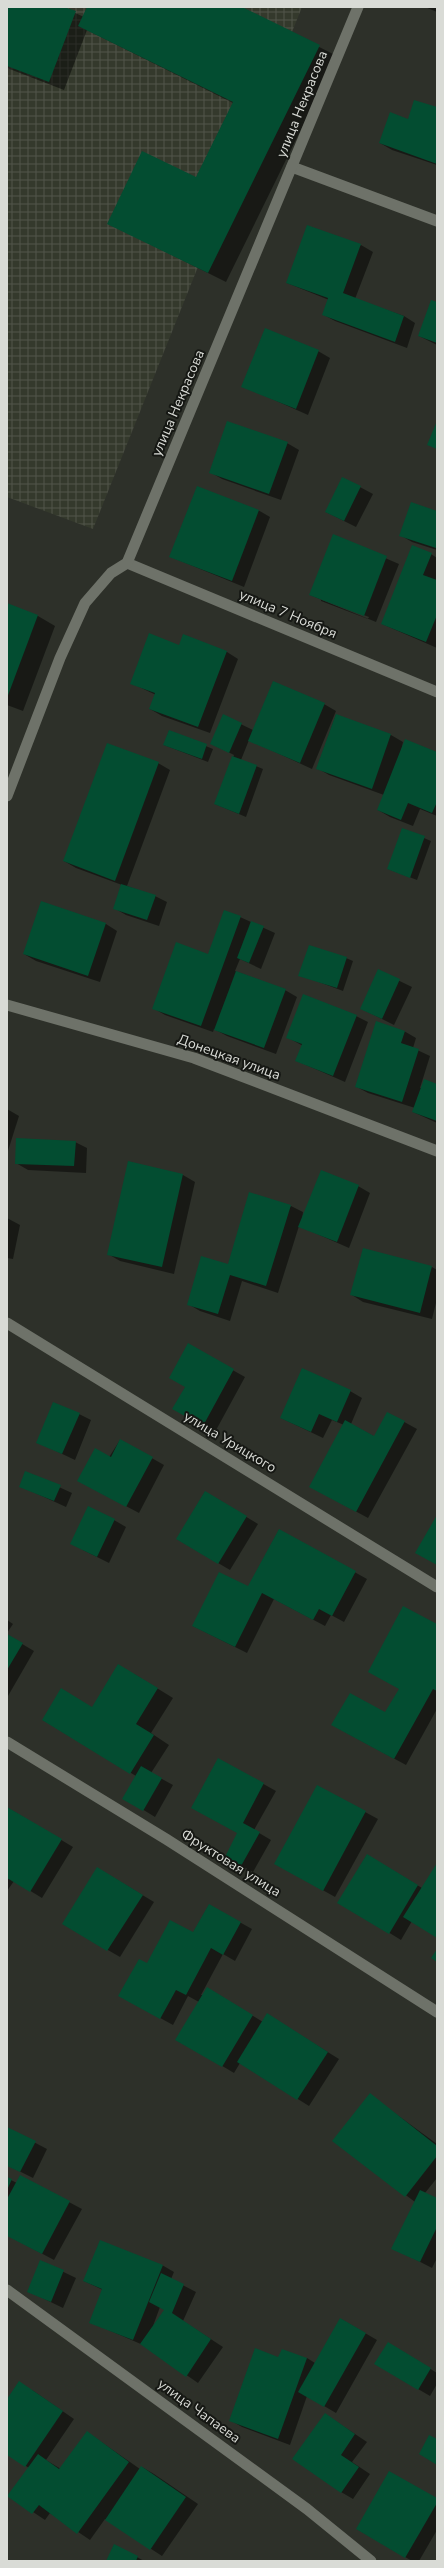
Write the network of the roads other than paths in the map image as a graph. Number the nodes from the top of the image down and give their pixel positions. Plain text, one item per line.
1 (358, 7) edge
2 (292, 167) junction
3 (437, 221) edge
4 (127, 563) junction
5 (437, 692) edge
6 (7, 796) edge
7 (7, 1005) edge
8 (437, 1151) edge
9 (7, 1323) edge
10 (437, 1587) edge
11 (7, 1742) edge
12 (437, 2012) edge
13 (7, 2290) edge
14 (371, 2561) edge

1 - 2 street, улица Некрасова
2 - 3 street
2 - 4 street, улица Некрасова
4 - 5 street, улица 7 Ноября
4 - 6 street
7 - 8 street, Донецкая улица
9 - 10 street, улица Урицкого
11 - 12 street, Фруктовая улица
13 - 14 street, улица Чапаева

